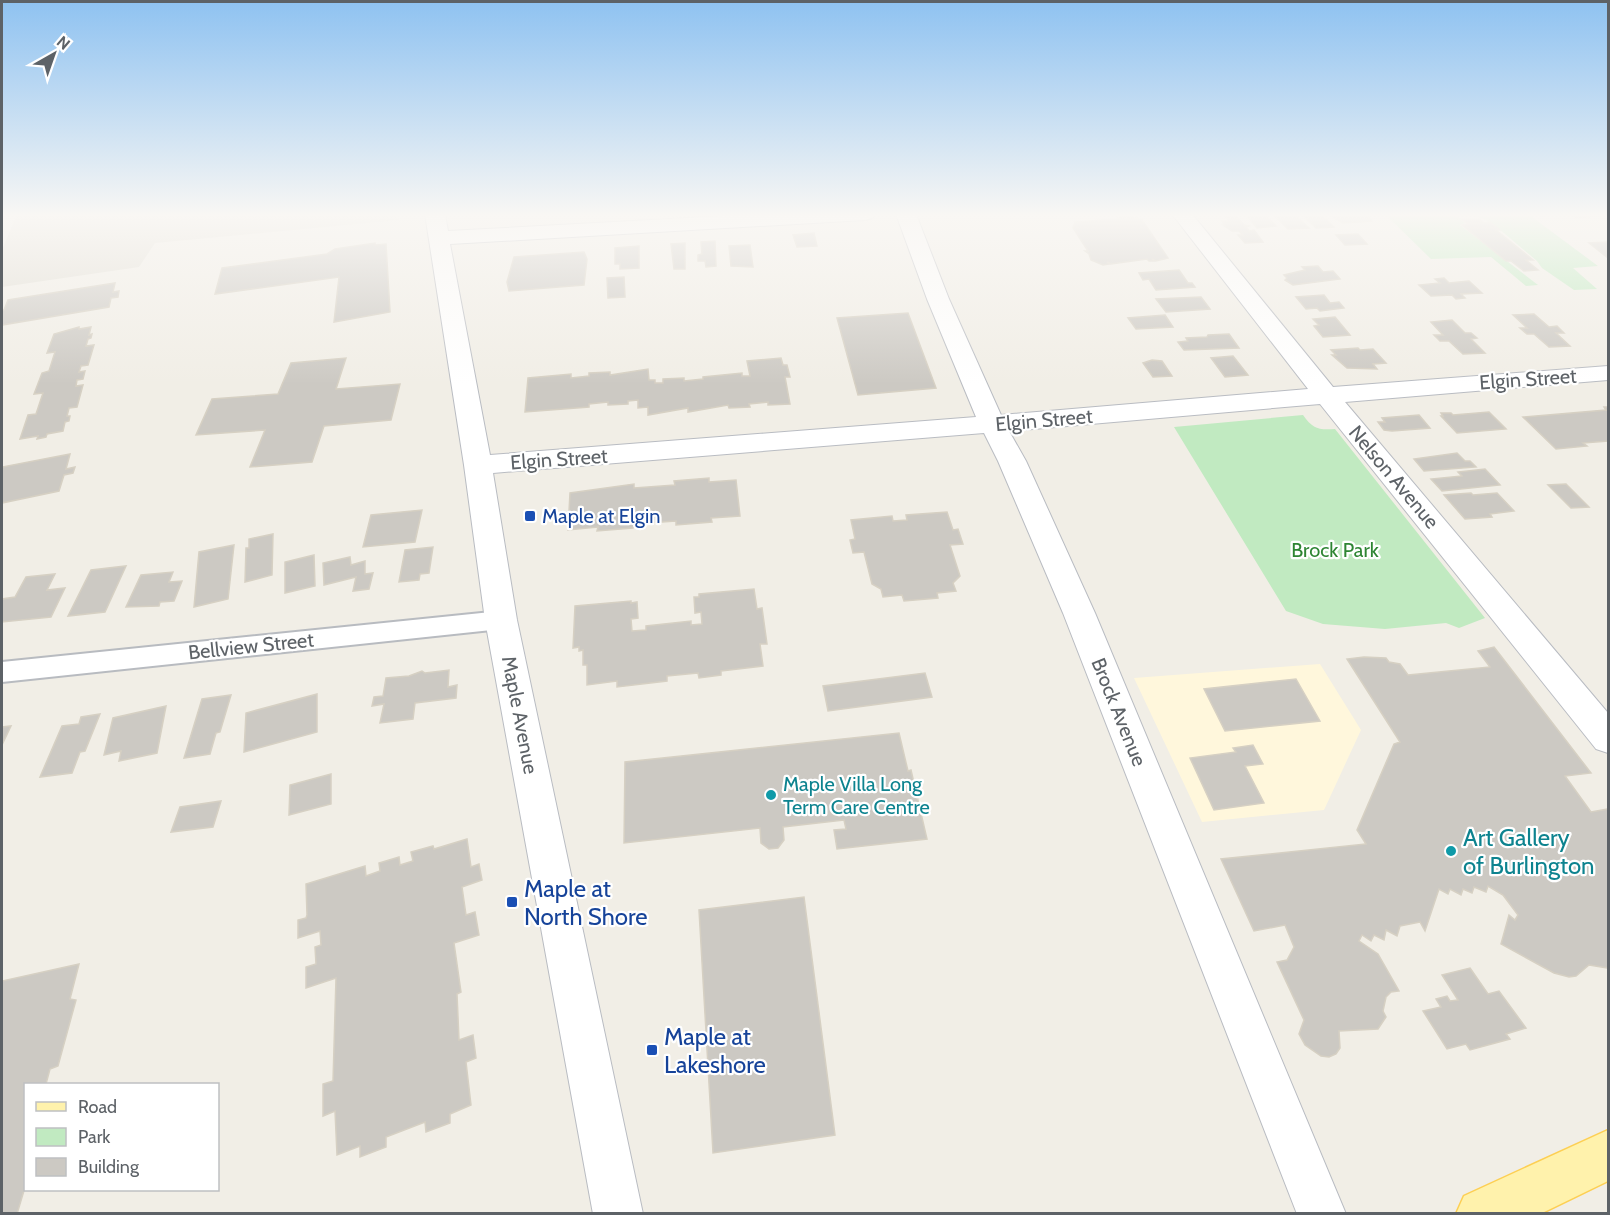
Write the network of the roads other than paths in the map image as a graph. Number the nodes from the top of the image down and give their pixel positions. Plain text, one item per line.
1 (445, 271) edge
2 (927, 271) edge
3 (1227, 271) edge
4 (1608, 373) edge
5 (1326, 395) junction
6 (992, 424) junction
7 (478, 465) junction
8 (501, 620) junction
9 (2, 672) edge
10 (1608, 738) edge
11 (1608, 1155) edge
12 (618, 1214) edge
13 (1322, 1214) edge
14 (1482, 1214) edge

1 - 7 street, Maple Avenue
2 - 6 street, Brock Avenue
3 - 5 street, Nelson Avenue
4 - 5 street, Elgin Street
5 - 6 street, Elgin Street
5 - 10 street, Nelson Avenue
6 - 7 street, Elgin Street
6 - 13 street, Brock Avenue
7 - 8 street, Maple Avenue
8 - 9 street, Bellview Street
8 - 12 street, Maple Avenue
11 - 14 main road

